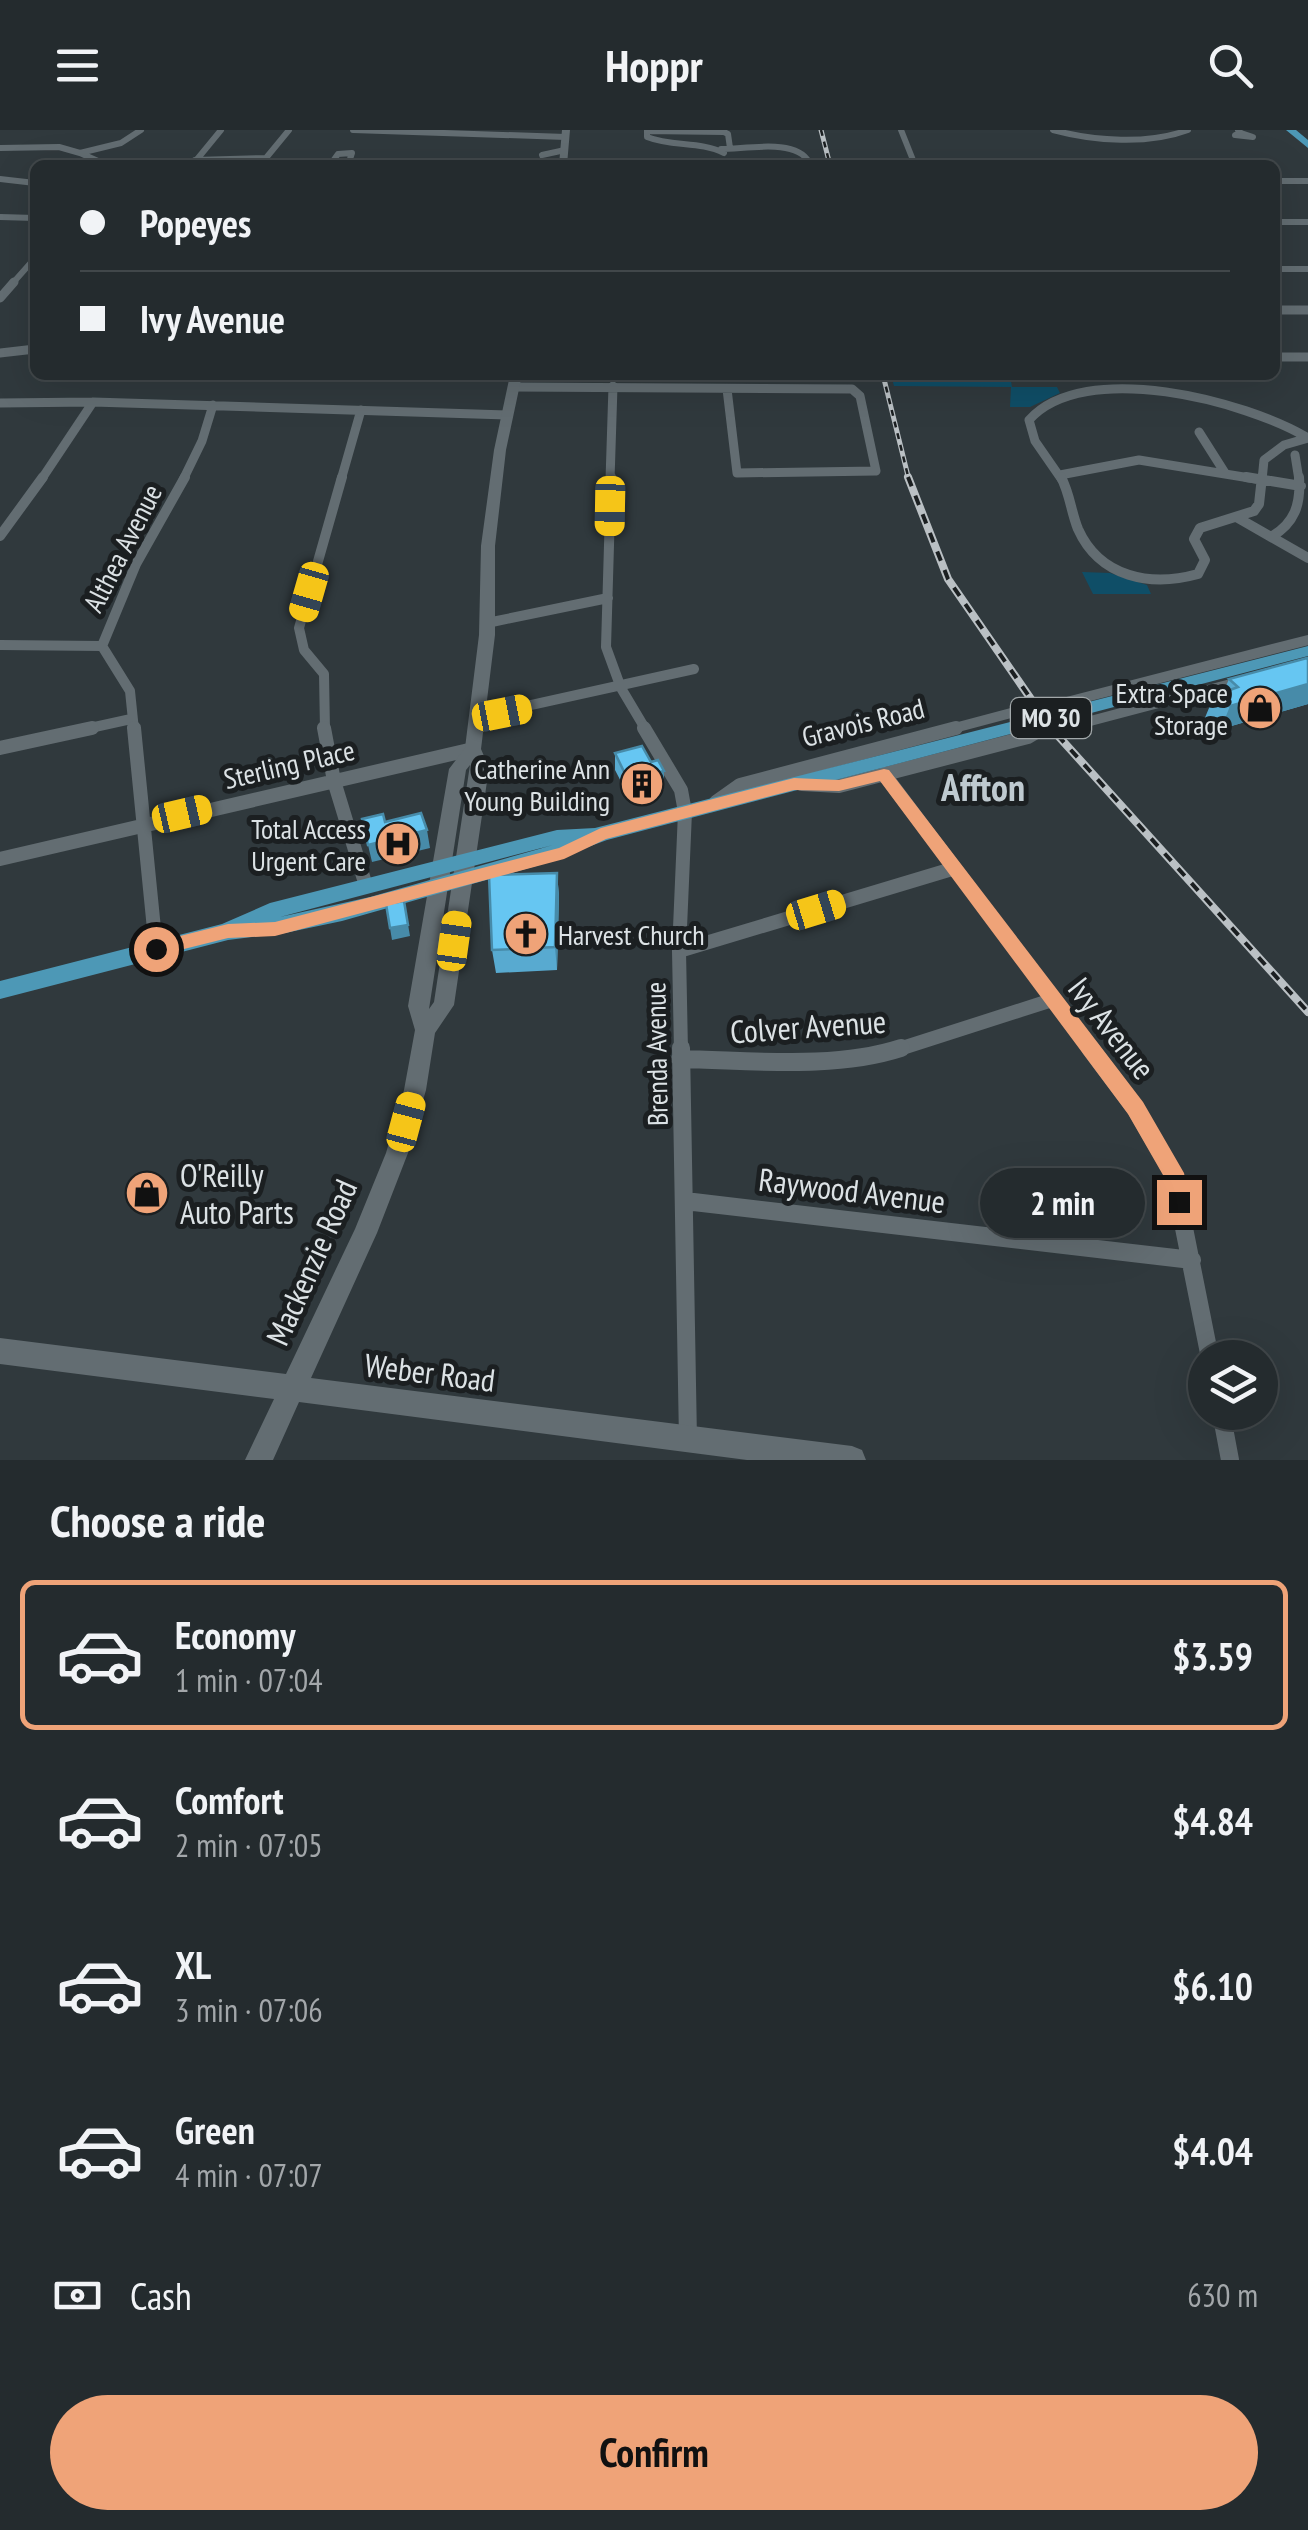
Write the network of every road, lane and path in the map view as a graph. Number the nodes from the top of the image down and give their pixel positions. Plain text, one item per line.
1 (141, 130) edge
2 (221, 130) edge
3 (289, 130) edge
4 (356, 130) edge
5 (900, 130) edge
6 (1054, 130) edge
7 (1188, 130) edge
8 (1291, 130) edge
9 (425, 131) edge
10 (647, 131) edge
11 (492, 132) edge
12 (566, 134) edge
13 (770, 136) dead end
14 (1308, 144) edge
15 (0, 148) edge
16 (726, 148) junction
17 (773, 148) junction
18 (565, 152) junction
19 (80, 154) junction
20 (95, 160) edge
21 (196, 160) edge
22 (252, 160) edge
23 (335, 160) edge
24 (350, 160) edge
25 (544, 160) edge
26 (564, 160) edge
27 (726, 160) edge
28 (807, 160) edge
29 (913, 160) edge
30 (0, 179) edge
31 (30, 182) edge
32 (1280, 182) edge
33 (1308, 182) edge
34 (0, 217) edge
35 (30, 218) edge
36 (1280, 222) edge
37 (1308, 222) edge
38 (30, 264) edge
39 (1308, 269) edge
40 (1280, 270) edge
41 (0, 298) edge
42 (1280, 310) edge
43 (1308, 310) edge
44 (30, 350) edge
45 (0, 352) edge
46 (1280, 357) edge
47 (1308, 357) edge
48 (647, 380) edge
49 (514, 381) edge
50 (613, 386) junction
51 (726, 389) junction
52 (92, 402) junction
53 (0, 404) edge
54 (213, 405) junction
55 (361, 410) junction
56 (507, 415) junction
57 (1199, 432) dead end
58 (1308, 437) edge
59 (1295, 455) dead end
60 (1226, 473) junction
61 (1060, 474) junction
62 (1260, 479) junction
63 (1301, 486) junction
64 (1238, 518) junction
65 (0, 536) edge
66 (1271, 537) junction
67 (1308, 558) edge
68 (608, 598) junction
69 (487, 623) junction
70 (1308, 640) edge
71 (0, 645) edge
72 (102, 646) junction
73 (1308, 651) edge
74 (1308, 664) edge
75 (694, 669) dead end
76 (621, 688) junction
77 (477, 716) junction
78 (132, 719) junction
79 (0, 748) edge
80 (473, 749) junction
81 (884, 774) junction
82 (335, 780) junction
83 (794, 784) junction
84 (712, 805) junction
85 (686, 812) junction
86 (144, 822) junction
87 (0, 860) edge
88 (465, 869) junction
89 (952, 869) junction
90 (440, 876) junction
91 (366, 886) junction
92 (228, 931) junction
93 (156, 949) junction
94 (679, 951) junction
95 (0, 990) edge
96 (1052, 1000) junction
97 (426, 1030) junction
98 (680, 1059) junction
99 (685, 1201) junction
100 (1192, 1260) junction
101 (1207, 1340) edge
102 (0, 1351) edge
103 (292, 1389) junction
104 (1224, 1430) edge
105 (688, 1440) junction
106 (258, 1460) edge
107 (852, 1460) edge
108 (1230, 1460) edge

1 - 19 street
2 - 21 street
3 - 22 street
4 - 9 street
5 - 29 street
6 - 7 street
8 - 14 main road
9 - 11 street
10 - 16 street
10 - 16 street
11 - 12 street
12 - 18 main road
13 - 17 street
15 - 19 street
16 - 17 street
16 - 27 street
17 - 28 street
18 - 25 street
18 - 26 main road
19 - 20 street
23 - 24 street
30 - 31 street
32 - 33 main road
34 - 35 street
36 - 37 street
38 - 41 street
39 - 40 street
42 - 43 street
44 - 45 street
46 - 47 street
48 - 50 street
48 - 51 street
49 - 50 street
49 - 56 main road, Mackenzie Road
50 - 68 street, Brenda Avenue
51 - 51 street
52 - 53 street
52 - 54 street
52 - 65 street
54 - 55 street
54 - 72 street, Althea Avenue
55 - 56 street
55 - 82 street
56 - 69 main road, Mackenzie Road
57 - 60 street
58 - 61 street
58 - 62 street
59 - 63 street
60 - 61 street
60 - 62 street
61 - 64 street
62 - 63 street
62 - 64 street
63 - 66 street
64 - 66 street
66 - 67 street
68 - 69 street
68 - 76 street, Brenda Avenue
69 - 77 main road, Mackenzie Road
70 - 74 street
71 - 72 street
72 - 78 street, Althea Avenue
73 - 83 main road, Gravois Road / MO 30
75 - 76 street
76 - 77 street
76 - 85 street, Brenda Avenue
77 - 80 main road, Mackenzie Road
78 - 79 street
78 - 86 street, Althea Avenue
80 - 82 street, Sterling Place
80 - 88 main road, Mackenzie Road
80 - 90 main road, Mackenzie Road
81 - 83 street, Gravois Road
81 - 84 street, Gravois Road
81 - 89 street, Ivy Avenue
82 - 86 street, Sterling Place
82 - 91 street
83 - 84 main road, Gravois Road / MO 30
84 - 85 main road, Gravois Road / MO 30
85 - 88 main road, Gravois Road / MO 30
85 - 94 street, Brenda Avenue
86 - 87 street, Sterling Place
86 - 93 street, Althea Avenue
88 - 90 main road, Gravois Road / MO 30
88 - 97 main road, Mackenzie Road
89 - 94 street
89 - 96 street, Ivy Avenue
90 - 91 main road, Gravois Road / MO 30
90 - 92 main road, Gravois Road / MO 30
90 - 97 main road, Mackenzie Road
91 - 92 main road, Gravois Road / MO 30
92 - 93 main road, Gravois Road / MO 30
93 - 95 main road, Gravois Road / MO 30
94 - 98 street, Brenda Avenue
96 - 98 street, Colver Avenue
96 - 100 street, Ivy Avenue
97 - 103 main road, Mackenzie Road
98 - 99 street, Brenda Avenue
99 - 100 street, Raywood Avenue
99 - 105 street, Brenda Avenue
100 - 101 street, Ivy Avenue
102 - 103 main road, Weber Road
103 - 105 main road, Weber Road
103 - 106 main road, Mackenzie Road
104 - 108 street
105 - 107 main road, Weber Road

